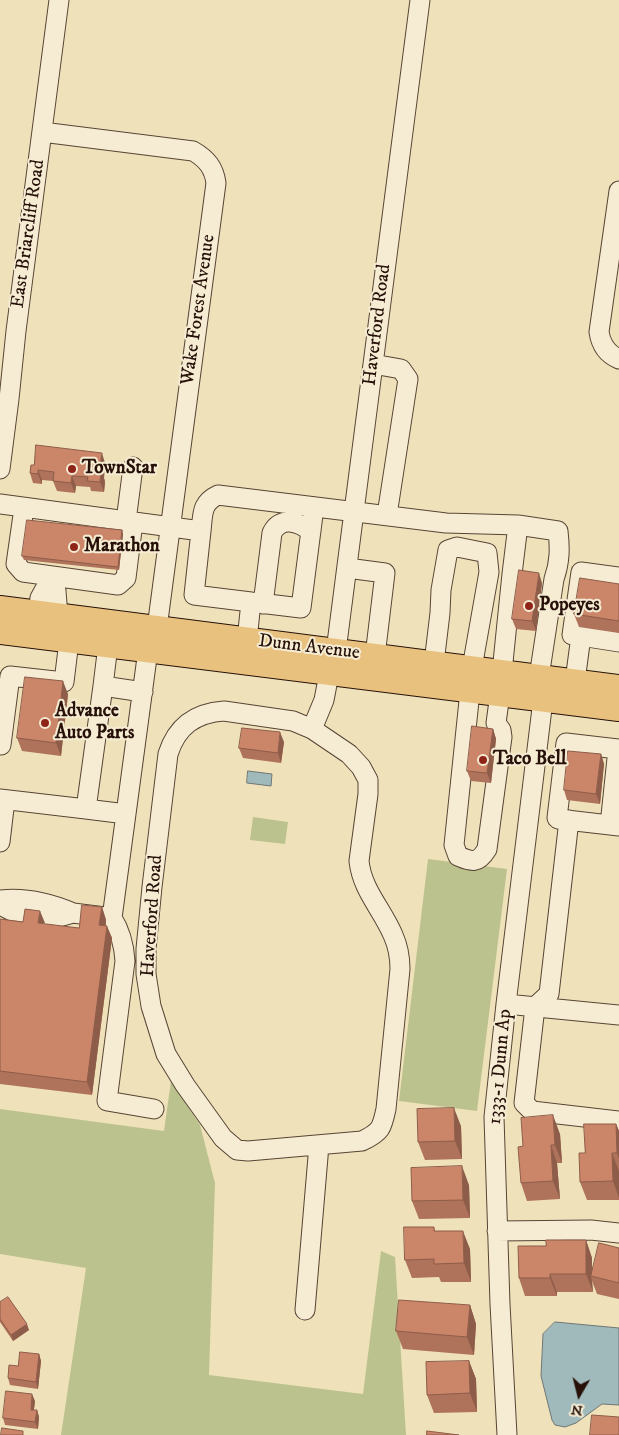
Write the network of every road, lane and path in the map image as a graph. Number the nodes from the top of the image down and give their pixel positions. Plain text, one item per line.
1 (59, 0) edge
2 (420, 0) edge
3 (42, 132) junction
4 (619, 190) edge
5 (619, 360) edge
6 (373, 364) junction
7 (5, 398) edge
8 (133, 467) dead end
9 (0, 469) edge
10 (278, 503) junction
11 (0, 504) edge
12 (314, 507) junction
13 (24, 508) junction
14 (354, 512) junction
15 (388, 515) junction
16 (130, 522) junction
17 (453, 523) junction
18 (518, 525) junction
19 (171, 527) junction
20 (275, 527) junction
21 (201, 531) junction
22 (311, 532) junction
23 (448, 550) junction
24 (347, 568) junction
25 (52, 576) junction
26 (533, 576) junction
27 (619, 577) edge
28 (257, 603) junction
29 (0, 608) edge
30 (48, 615) junction
31 (157, 628) junction
32 (0, 632) edge
33 (581, 636) junction
34 (247, 640) junction
35 (69, 641) junction
36 (619, 642) edge
37 (108, 645) junction
38 (148, 650) junction
39 (336, 651) junction
40 (369, 655) junction
41 (434, 663) junction
42 (290, 669) junction
43 (328, 674) junction
44 (539, 676) junction
45 (471, 679) junction
46 (583, 682) junction
47 (501, 683) junction
48 (103, 686) junction
49 (619, 686) edge
50 (143, 692) junction
51 (542, 700) junction
52 (619, 709) edge
53 (467, 720) junction
54 (496, 723) junction
55 (312, 729) junction
56 (0, 745) edge
57 (3, 799) edge
58 (86, 809) junction
59 (457, 811) junction
60 (126, 814) junction
61 (490, 814) junction
62 (529, 814) junction
63 (563, 819) junction
64 (614, 826) edge
65 (0, 842) edge
66 (0, 900) edge
67 (0, 905) edge
68 (73, 913) junction
69 (112, 918) junction
70 (506, 1004) junction
71 (535, 1007) junction
72 (619, 1015) edge
73 (154, 1109) dead end
74 (619, 1121) edge
75 (319, 1145) junction
76 (497, 1231) junction
77 (619, 1233) edge
78 (305, 1310) dead end
79 (507, 1435) edge

1 - 3 street, East Briarcliff Road
2 - 6 street, Haverford Road
3 - 7 street, East Briarcliff Road
3 - 19 street, Wake Forest Avenue
4 - 5 street
6 - 14 street, Haverford Road
6 - 15 street
7 - 9 street, East Briarcliff Road
8 - 16 street
10 - 12 street
10 - 20 street
10 - 21 street
11 - 13 street
12 - 14 street
12 - 22 street
13 - 16 street
13 - 25 street
14 - 15 street
14 - 24 street, Haverford Road
15 - 17 street
16 - 19 street
16 - 25 street
17 - 18 street
17 - 23 street
18 - 26 street
18 - 26 street
19 - 21 street
19 - 31 street, Wake Forest Avenue
20 - 22 street
20 - 28 street
21 - 28 street
22 - 28 street
23 - 41 street
23 - 45 street
24 - 39 street, Haverford Road
24 - 40 street
25 - 30 street
26 - 44 street
26 - 47 street
27 - 33 street
28 - 34 street
29 - 30 main road, Dunn Avenue
30 - 31 main road, Dunn Avenue
31 - 34 main road, Dunn Avenue
32 - 35 main road, Dunn Avenue
33 - 36 street
33 - 46 street
34 - 39 main road, Dunn Avenue
35 - 37 main road, Dunn Avenue
35 - 56 street
37 - 38 main road, Dunn Avenue
37 - 48 street
38 - 42 main road, Dunn Avenue
38 - 50 street
39 - 40 main road, Dunn Avenue
39 - 42 main road
40 - 41 main road, Dunn Avenue
40 - 43 main road
41 - 45 main road, Dunn Avenue
42 - 43 main road, Dunn Avenue
43 - 45 main road, Dunn Avenue
43 - 55 street
44 - 46 main road, Dunn Avenue
44 - 47 main road, Dunn Avenue
45 - 47 main road, Dunn Avenue
45 - 53 street
46 - 49 main road, Dunn Avenue
46 - 51 main road
47 - 51 main road, Dunn Avenue
47 - 54 street
48 - 50 street
48 - 58 street
50 - 60 street
51 - 52 main road, Dunn Avenue
51 - 62 street, 1333-1 Dunn Ap
53 - 54 street
53 - 59 street
54 - 61 street
55 - 75 street, Haverford Road
55 - 75 street, Haverford Road
57 - 58 street
57 - 65 street
58 - 60 street
59 - 61 street
59 - 61 street
60 - 69 street
62 - 63 street
62 - 70 street, 1333-1 Dunn Ap
63 - 64 street
63 - 64 street
63 - 71 street
66 - 68 street
67 - 68 street
68 - 69 street
69 - 73 street
70 - 71 street
70 - 76 street, 1333-1 Dunn Ap
71 - 72 street
71 - 74 street
75 - 78 street
76 - 77 street
76 - 79 street, 1333-1 Dunn Ap

